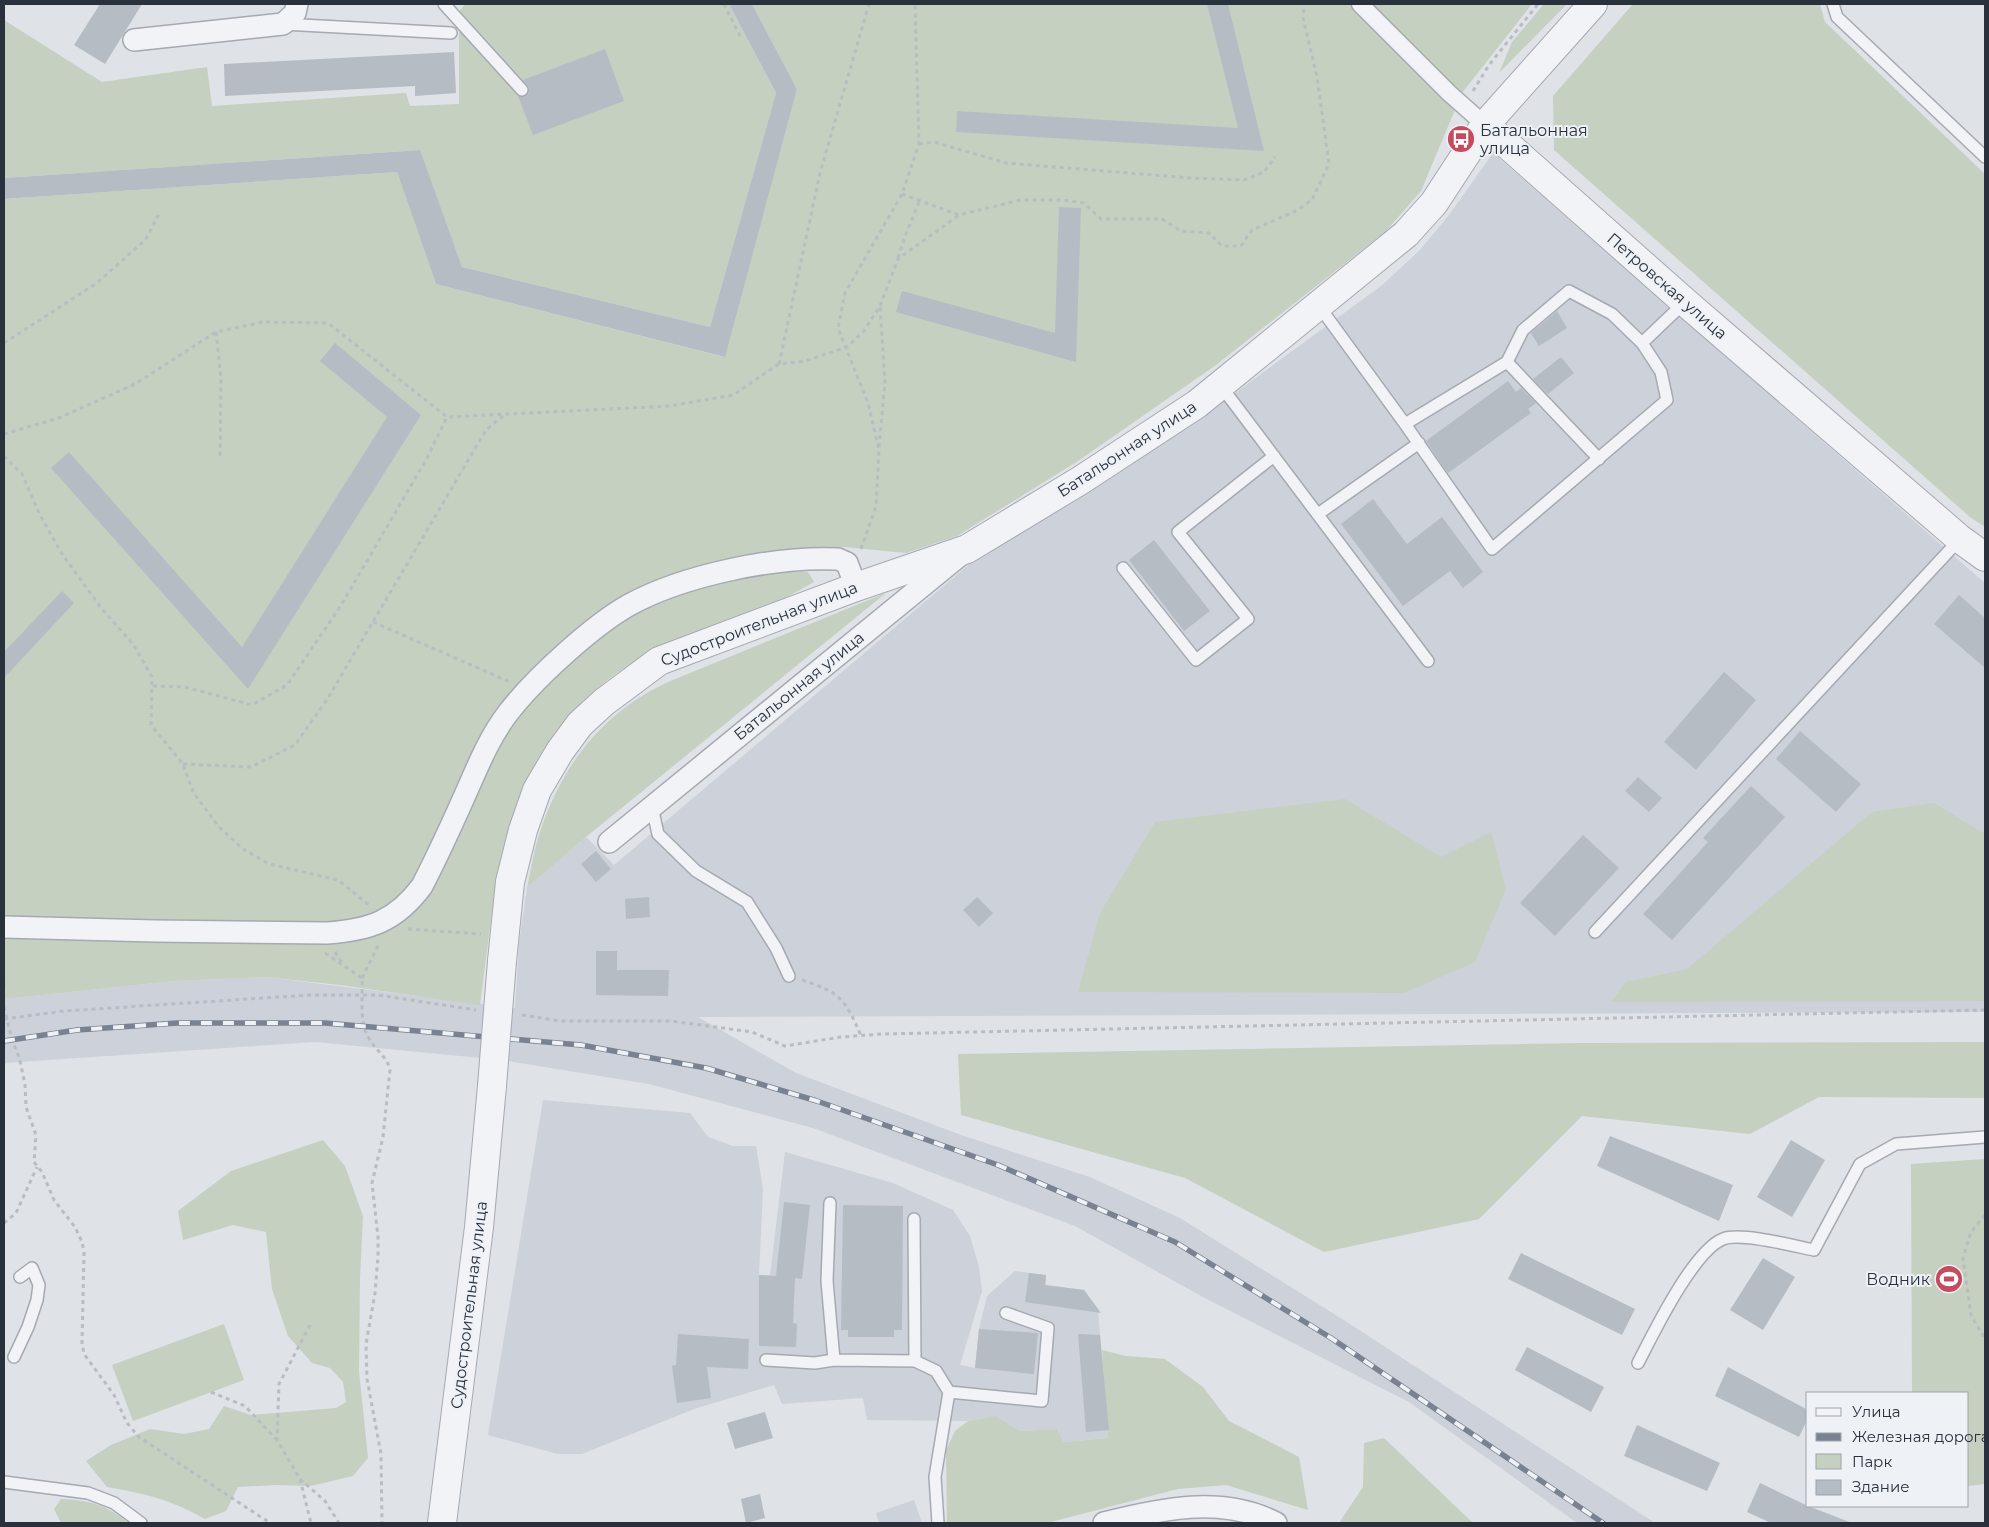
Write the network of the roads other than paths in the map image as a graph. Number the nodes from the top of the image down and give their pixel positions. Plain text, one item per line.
1 (297, 4) edge
2 (444, 4) edge
3 (1360, 4) edge
4 (1593, 4) edge
5 (1834, 4) edge
6 (283, 24) junction
7 (451, 33) dead end
8 (134, 40) dead end
9 (522, 90) dead end
10 (1485, 125) junction
11 (1985, 157) edge
12 (1685, 302) junction
13 (1319, 306) junction
14 (1642, 343) junction
15 (1507, 362) junction
16 (1222, 386) junction
17 (1405, 424) junction
18 (1419, 443) junction
19 (1274, 456) junction
20 (1599, 460) junction
21 (1318, 514) junction
22 (1960, 538) junction
23 (967, 549) junction
24 (1985, 557) edge
25 (1123, 568) dead end
26 (851, 575) junction
27 (1428, 661) dead end
28 (652, 807) junction
29 (609, 842) dead end
30 (4, 927) edge
31 (1595, 932) dead end
32 (789, 976) road end
33 (1985, 1137) edge
34 (830, 1203) dead end
35 (914, 1219) dead end
36 (20, 1276) dead end
37 (1006, 1313) dead end
38 (14, 1357) dead end
39 (766, 1360) dead end
40 (834, 1360) junction
41 (914, 1361) junction
42 (1638, 1363) dead end
43 (949, 1392) junction
44 (4, 1482) edge
45 (141, 1523) edge
46 (442, 1523) edge
47 (938, 1523) edge
48 (1104, 1523) edge
49 (1276, 1523) edge

1 - 6 street
2 - 9 lane
3 - 10 street, Петровская улица
4 - 10 street, Батальонная улица
5 - 11 lane
6 - 7 lane
6 - 8 street
10 - 12 street, Петровская улица
10 - 13 street, Батальонная улица
12 - 14 lane
12 - 22 street, Петровская улица
13 - 16 street, Батальонная улица
13 - 17 lane
14 - 15 lane
14 - 20 lane
15 - 17 lane
15 - 20 lane
16 - 19 lane
16 - 23 street, Батальонная улица
17 - 18 lane
18 - 20 lane
18 - 21 lane
19 - 21 lane
19 - 25 lane
21 - 27 lane
22 - 24 street, Петровская улица
22 - 31 lane
23 - 26 street, Судостроительная улица
23 - 28 street, Батальонная улица
26 - 30 street
26 - 46 street, Судостроительная улица, bridge
28 - 29 street, Батальонная улица
28 - 32 lane
33 - 42 lane
34 - 40 lane
35 - 41 lane
36 - 38 lane
37 - 43 lane
39 - 40 lane
40 - 41 lane
41 - 43 lane
43 - 47 lane
44 - 45 lane
48 - 49 street

